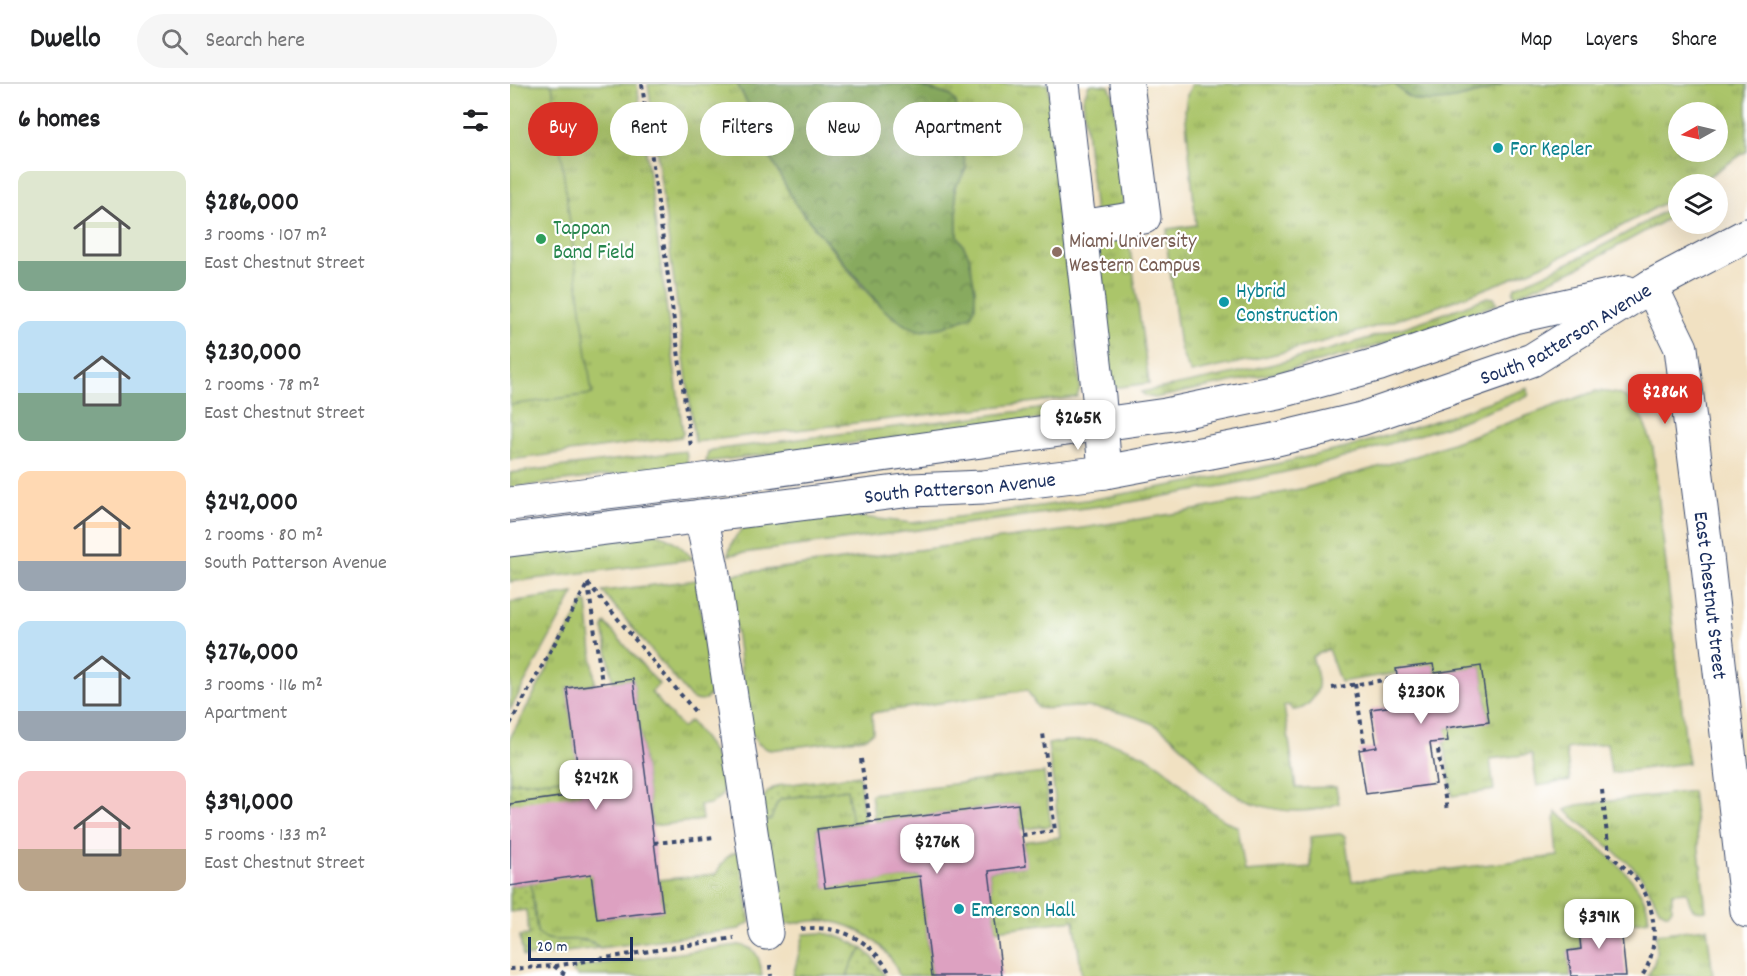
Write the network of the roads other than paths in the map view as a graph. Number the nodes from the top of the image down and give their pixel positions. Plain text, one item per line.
1 (1063, 84) edge
2 (1127, 84) edge
3 (1080, 227) junction
4 (1747, 235) edge
5 (1652, 286) junction
6 (1102, 426) junction
7 (1105, 472) junction
8 (510, 504) edge
9 (701, 516) junction
10 (510, 540) edge
11 (1747, 910) edge
12 (766, 933) road end

1 - 3 main road
2 - 3 main road
3 - 6 main road
4 - 5 main road
5 - 6 main road, South Patterson Avenue
5 - 7 main road, South Patterson Avenue
5 - 11 main road, East Chestnut Street
6 - 7 main road
6 - 8 main road, South Patterson Avenue
7 - 9 main road, South Patterson Avenue
9 - 10 main road, South Patterson Avenue
9 - 12 main road

